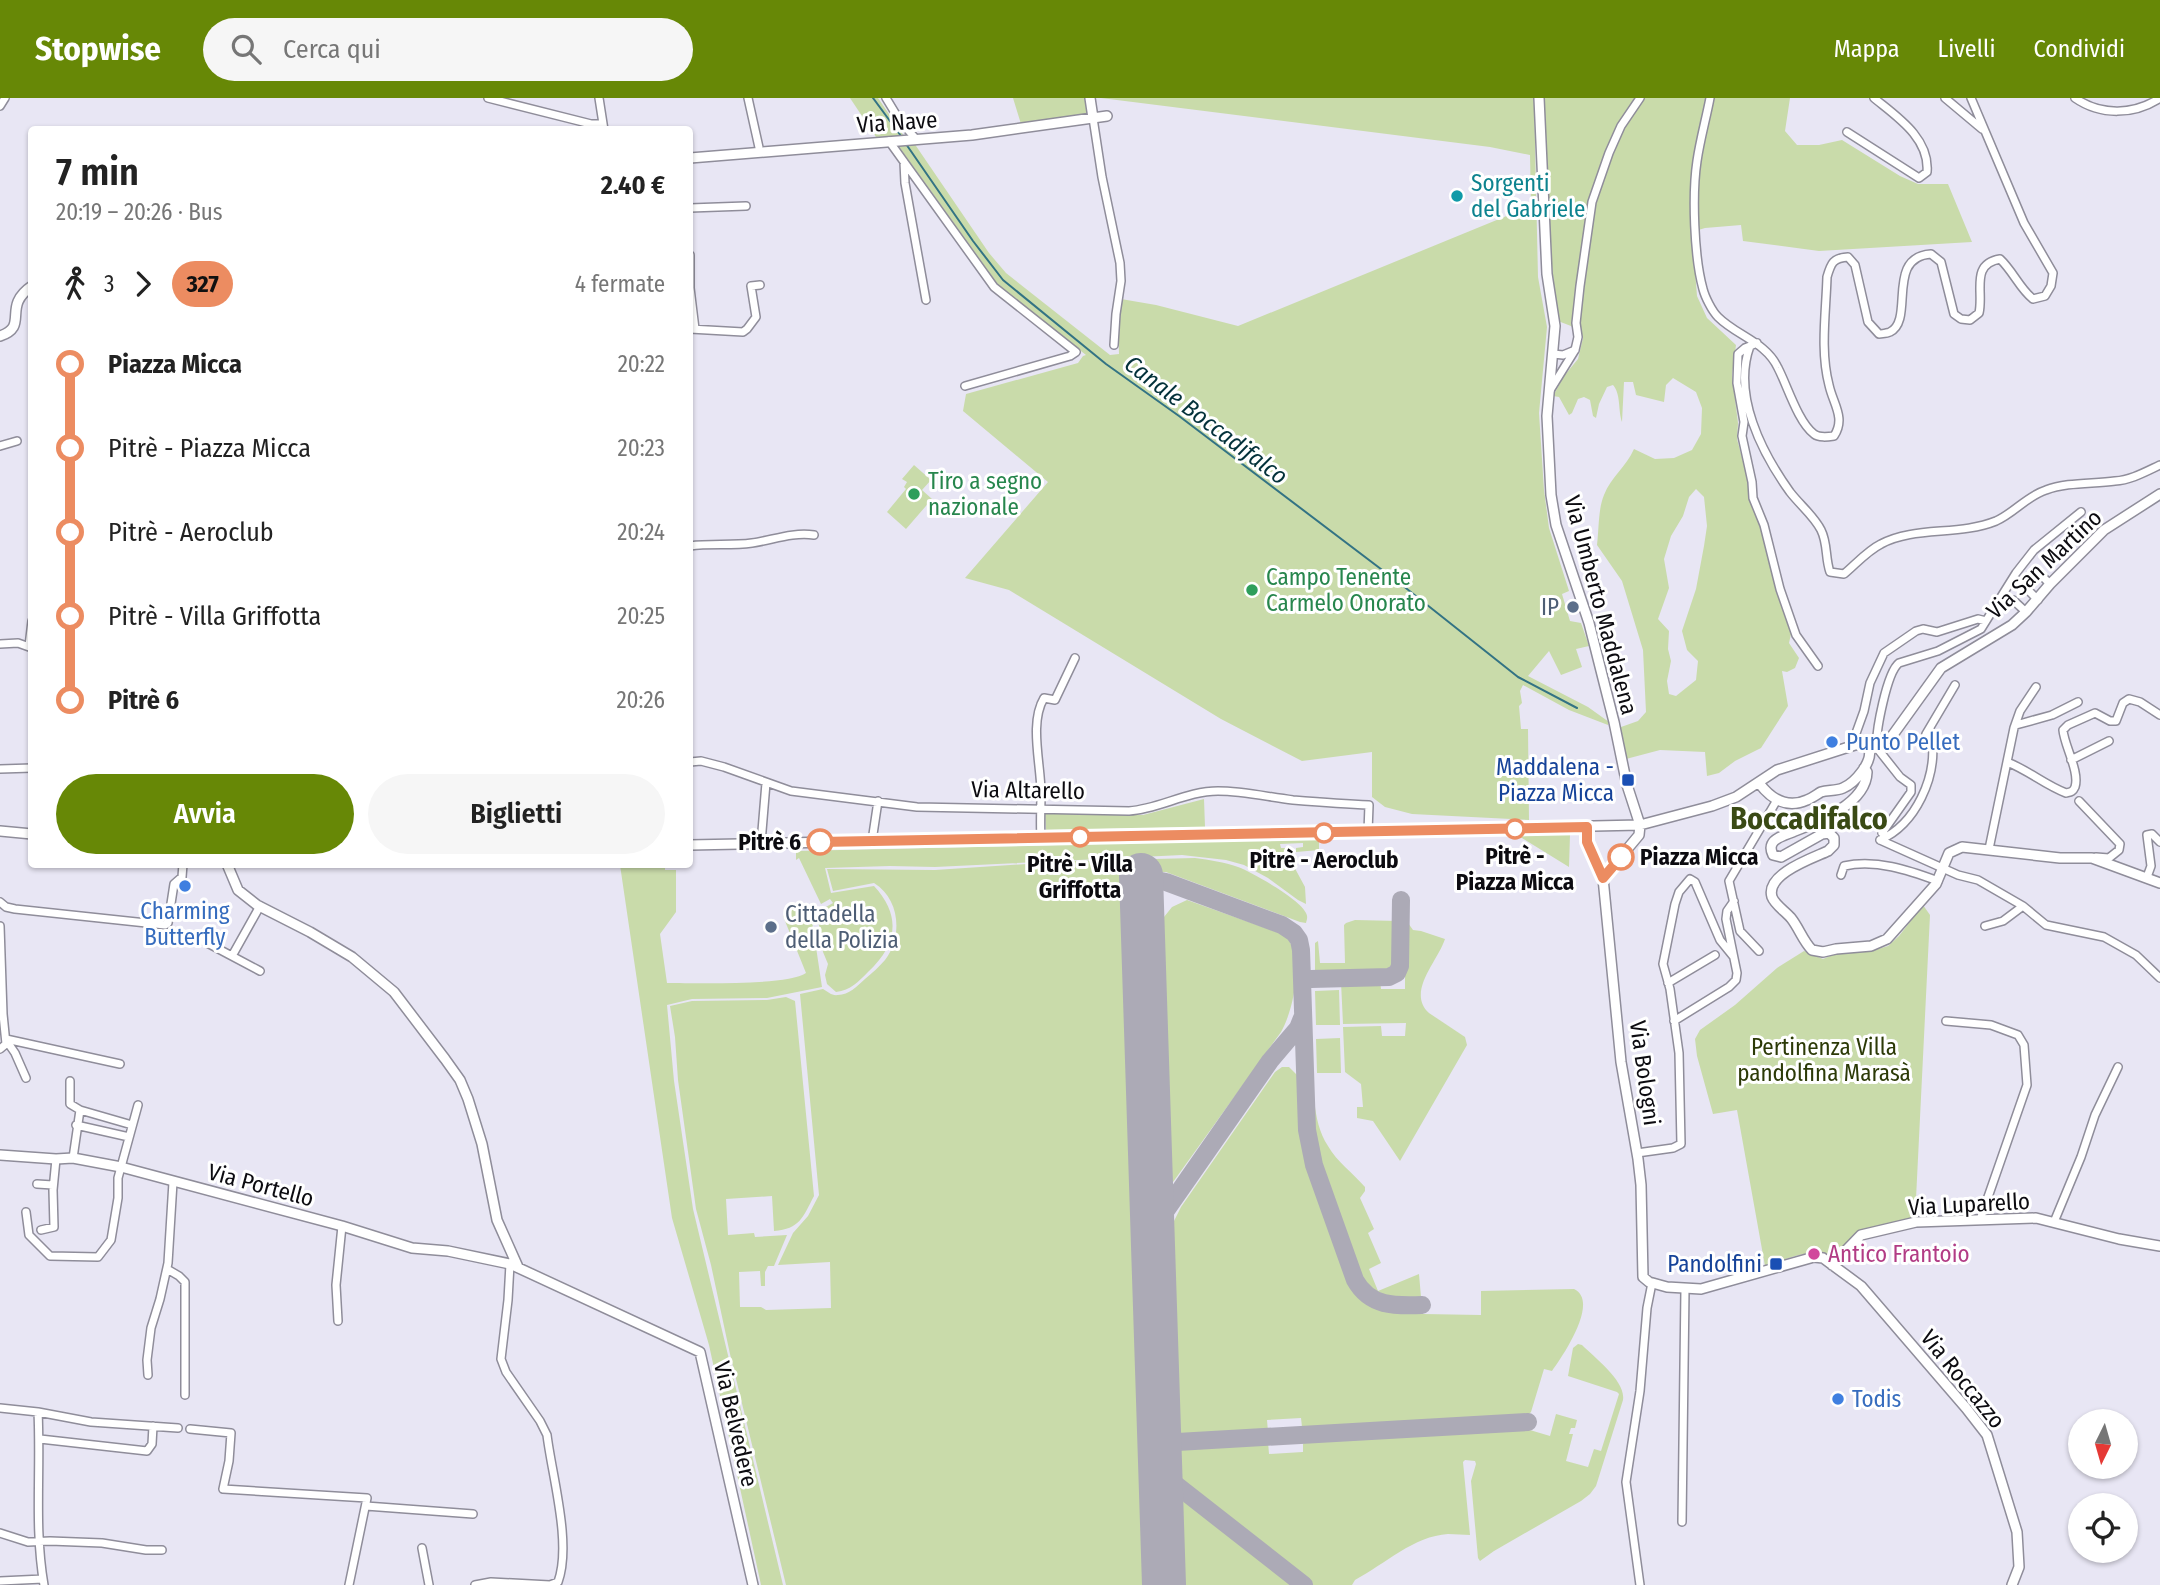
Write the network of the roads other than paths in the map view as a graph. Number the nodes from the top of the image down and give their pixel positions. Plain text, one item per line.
1 (5, 98) edge
2 (488, 98) edge
3 (599, 98) edge
4 (748, 98) edge
5 (886, 98) edge
6 (1090, 98) edge
7 (1539, 98) edge
8 (1640, 98) edge
9 (1710, 98) edge
10 (1874, 98) edge
11 (1945, 98) edge
12 (1970, 98) edge
13 (2076, 98) edge
14 (2160, 98) edge
15 (0, 106) edge
16 (1107, 116) dead end
17 (1093, 118) junction
18 (599, 126) edge
19 (603, 126) edge
20 (1985, 131) junction
21 (1847, 132) dead end
22 (914, 139) junction
23 (893, 141) junction
24 (760, 152) junction
25 (693, 158) edge
26 (904, 161) junction
27 (746, 206) dead end
28 (693, 208) edge
29 (760, 285) dead end
30 (28, 290) edge
31 (926, 300) dead end
32 (693, 329) edge
33 (0, 336) edge
34 (1114, 345) dead end
35 (1754, 345) junction
36 (1575, 350) junction
37 (1553, 354) junction
38 (1568, 363) junction
39 (1551, 364) junction
40 (965, 386) dead end
41 (1548, 394) junction
42 (16, 441) dead end
43 (0, 446) edge
44 (2160, 466) edge
45 (2160, 494) edge
46 (2081, 512) dead end
47 (814, 535) dead end
48 (693, 546) edge
49 (2037, 572) dead end
50 (2021, 583) dead end
51 (2050, 584) junction
52 (2013, 600) dead end
53 (2038, 600) junction
54 (2026, 612) junction
55 (1986, 621) junction
56 (0, 644) edge
57 (28, 646) edge
58 (1075, 657) dead end
59 (1818, 666) dead end
60 (1955, 685) dead end
61 (2035, 687) dead end
62 (2078, 702) dead end
63 (2160, 715) edge
64 (2016, 725) junction
65 (2109, 741) dead end
66 (1855, 745) junction
67 (1873, 749) junction
68 (2071, 760) junction
69 (693, 762) edge
70 (2007, 762) junction
71 (28, 768) edge
72 (1864, 768) junction
73 (0, 769) edge
74 (766, 783) junction
75 (1759, 783) junction
76 (1777, 800) junction
77 (878, 801) junction
78 (2079, 801) dead end
79 (1040, 809) junction
80 (1640, 825) junction
81 (1587, 827) junction
82 (0, 831) edge
83 (1368, 832) junction
84 (28, 834) edge
85 (1881, 837) junction
86 (1041, 838) junction
87 (872, 841) junction
88 (2160, 842) edge
89 (761, 843) junction
90 (693, 845) edge
91 (1989, 849) junction
92 (2092, 858) junction
93 (1943, 867) junction
94 (183, 868) edge
95 (229, 868) edge
96 (1841, 875) dead end
97 (2147, 877) junction
98 (1603, 878) junction
99 (1938, 881) junction
100 (2160, 883) edge
101 (1734, 901) junction
102 (1, 903) edge
103 (260, 906) junction
104 (2023, 906) junction
105 (0, 914) edge
106 (0, 926) edge
107 (1985, 926) dead end
108 (196, 937) dead end
109 (1759, 951) dead end
110 (1715, 955) dead end
111 (232, 956) junction
112 (1733, 956) junction
113 (260, 971) dead end
114 (2160, 978) edge
115 (1668, 983) junction
116 (1674, 1021) junction
117 (1946, 1021) dead end
118 (4, 1044) edge
119 (120, 1064) dead end
120 (2118, 1066) dead end
121 (26, 1078) dead end
122 (70, 1081) dead end
123 (138, 1105) dead end
124 (80, 1110) junction
125 (76, 1125) junction
126 (132, 1125) junction
127 (129, 1138) junction
128 (1637, 1153) junction
129 (0, 1155) edge
130 (73, 1158) junction
131 (55, 1161) junction
132 (121, 1167) junction
133 (173, 1182) junction
134 (37, 1184) dead end
135 (54, 1185) junction
136 (26, 1212) dead end
137 (1980, 1220) junction
138 (2054, 1222) junction
139 (342, 1226) junction
140 (41, 1230) dead end
141 (2160, 1246) edge
142 (1832, 1265) junction
143 (514, 1266) junction
144 (167, 1269) junction
145 (1652, 1283) junction
146 (1685, 1289) junction
147 (338, 1321) dead end
148 (148, 1375) dead end
149 (185, 1395) dead end
150 (0, 1408) edge
151 (38, 1412) junction
152 (153, 1426) junction
153 (178, 1428) dead end
154 (190, 1429) dead end
155 (40, 1440) junction
156 (366, 1506) junction
157 (474, 1514) dead end
158 (1682, 1522) dead end
159 (0, 1533) edge
160 (38, 1541) junction
161 (422, 1548) dead end
162 (162, 1550) dead end
163 (0, 1581) edge
164 (44, 1582) edge
165 (349, 1585) edge
166 (429, 1585) edge
167 (475, 1585) edge
168 (753, 1585) edge
169 (1640, 1585) edge
170 (2012, 1585) edge

1 - 15 street
2 - 18 street
3 - 19 street
4 - 24 street
5 - 22 street
6 - 17 street
7 - 37 street, Via Umberto Maddalena
8 - 36 street
9 - 35 street
10 - 21 street
11 - 20 street
12 - 20 street
13 - 14 street
16 - 17 street, Via Nave
17 - 22 street, Via Nave
17 - 34 street
20 - 35 street
22 - 23 street, Via Nave
23 - 24 street, Via Nave
23 - 26 street
24 - 25 street, Via Nave
26 - 31 street
26 - 40 street
27 - 28 street
29 - 32 street
30 - 33 street
35 - 44 street
35 - 59 street
36 - 37 street
36 - 38 street
37 - 39 street, Via Umberto Maddalena
38 - 39 street
38 - 41 street
39 - 41 street, Via Umberto Maddalena
41 - 80 street, Via Umberto Maddalena
42 - 43 street
45 - 51 street, Via San Martino
46 - 55 street
47 - 48 street
49 - 51 street
50 - 53 street
51 - 53 street, Via San Martino
52 - 54 street
53 - 54 street, Via San Martino
54 - 67 street, Via San Martino
55 - 66 street
55 - 67 street
56 - 57 street
58 - 79 street
60 - 85 street
61 - 64 street
62 - 64 street
63 - 68 street
64 - 70 street
65 - 68 street
66 - 67 street
66 - 75 street
67 - 72 street
67 - 85 street
68 - 70 street
69 - 74 street, Via Altarello
70 - 91 street
71 - 73 street
72 - 76 street
72 - 99 street
74 - 77 street, Via Altarello
74 - 89 street
75 - 76 street
75 - 80 street
76 - 101 street
77 - 79 street, Via Altarello
77 - 87 street
78 - 92 street
79 - 83 street, Via Altarello
79 - 86 street
80 - 81 street
80 - 98 street
81 - 83 street
81 - 98 street, Via Bologni
82 - 84 street
83 - 86 street
85 - 93 street
86 - 87 street
87 - 89 street
88 - 97 street
89 - 90 street
91 - 92 street
91 - 93 street
92 - 97 street
93 - 99 street
93 - 104 street
94 - 102 street
95 - 103 street
96 - 99 street
97 - 100 street
98 - 128 street, Via Bologni
101 - 109 street
101 - 112 street
102 - 105 street
103 - 111 street
103 - 143 street
104 - 107 street
104 - 114 street
106 - 118 street
108 - 111 street
110 - 115 street
111 - 113 street
112 - 115 street
112 - 116 street
115 - 116 street
116 - 128 street
117 - 137 street
118 - 119 street
118 - 121 street
120 - 138 street
122 - 124 street
123 - 126 street
124 - 125 street
124 - 126 street
125 - 127 street
125 - 130 street
126 - 127 street
127 - 132 street
128 - 145 street, Via Bologni
129 - 131 street, Via Portello
130 - 131 street, Via Portello
130 - 132 street, Via Portello
131 - 135 street
132 - 133 street, Via Portello
132 - 136 street
133 - 139 street, Via Portello
133 - 144 street
134 - 135 street
135 - 140 street
137 - 138 street, Via Luparello
137 - 142 street, Via Luparello
138 - 141 street, Via Luparello
139 - 143 street, Via Portello
139 - 147 street
142 - 146 street
142 - 170 street, Via Roccazzo
143 - 167 street
143 - 168 street, Via Belvedere
144 - 148 street
144 - 149 street
145 - 146 street
145 - 169 street
146 - 158 street
150 - 151 street
151 - 152 street
151 - 155 street
152 - 153 street
152 - 155 street
154 - 156 street
155 - 160 street
156 - 157 street
156 - 165 street
159 - 160 street
160 - 162 street
160 - 164 street
161 - 166 street
163 - 164 street

